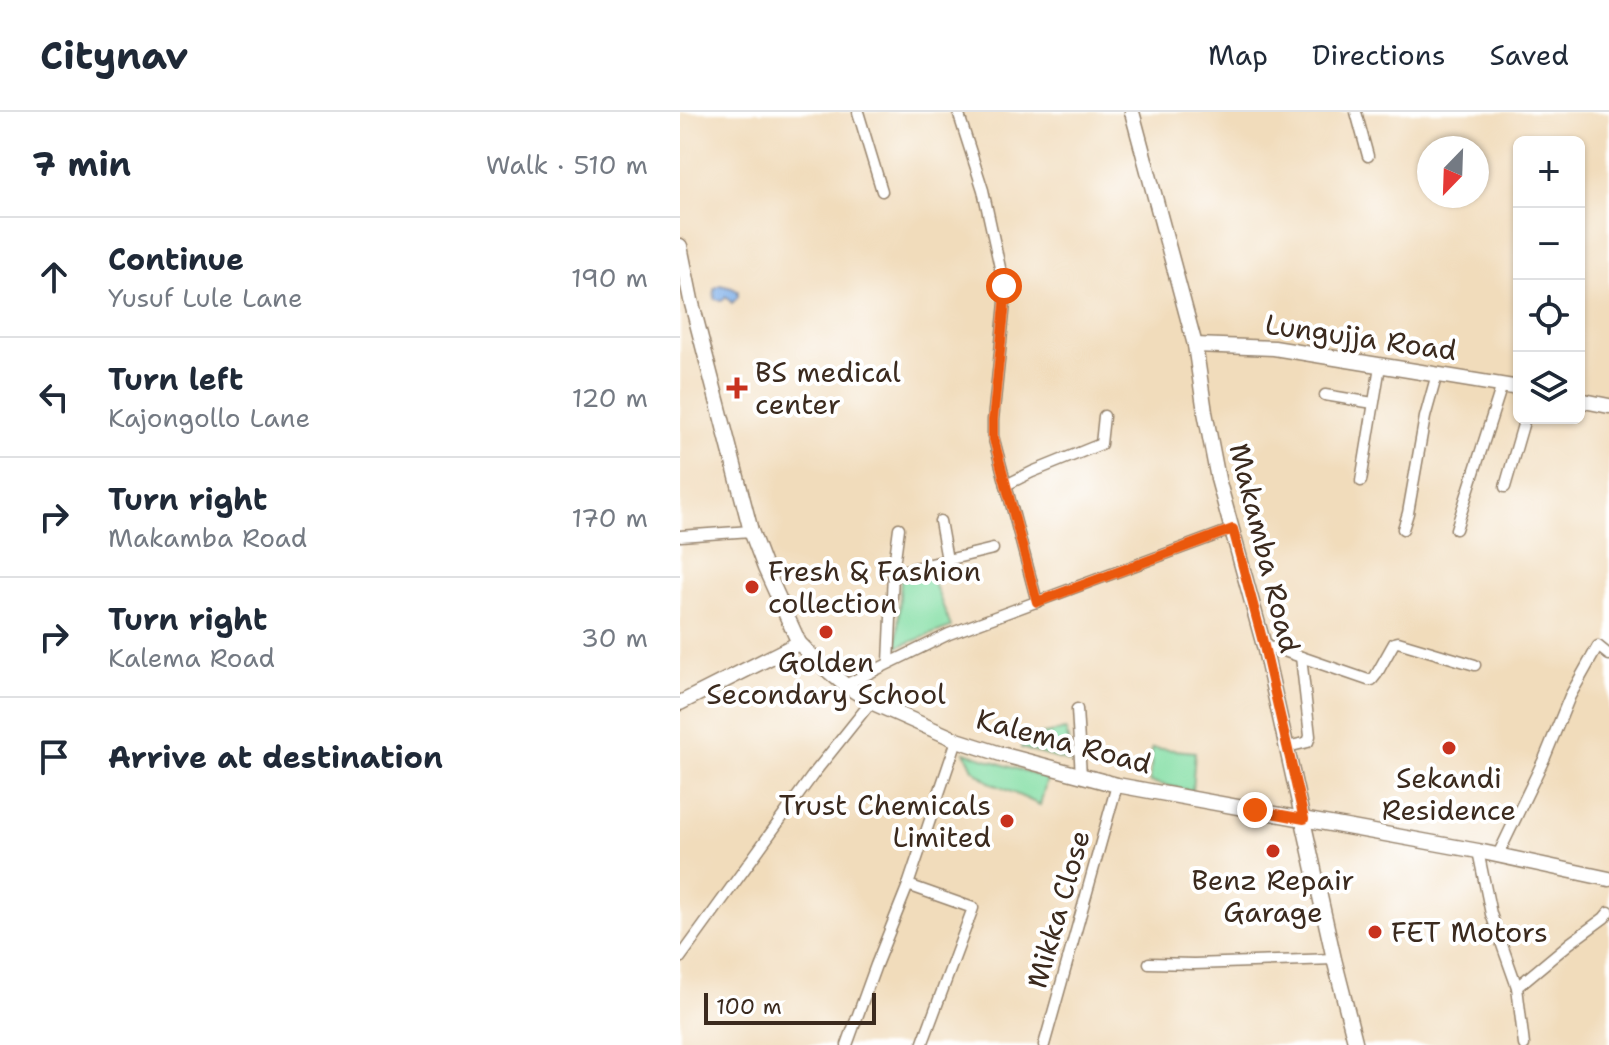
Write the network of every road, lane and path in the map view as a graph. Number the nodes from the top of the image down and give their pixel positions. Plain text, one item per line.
1 (858, 112) edge
2 (958, 112) edge
3 (1132, 112) edge
4 (1356, 112) edge
5 (1368, 156) dead end
6 (882, 191) dead end
7 (680, 246) edge
8 (686, 300) edge
9 (1195, 345) junction
10 (1380, 366) junction
11 (1437, 374) junction
12 (1502, 385) junction
13 (1513, 387) edge
14 (1325, 395) dead end
15 (1585, 401) edge
16 (1373, 403) junction
17 (1609, 406) edge
18 (1104, 416) dead end
19 (1523, 424) edge
20 (1361, 481) dead end
21 (1006, 485) junction
22 (1505, 487) dead end
23 (940, 521) dead end
24 (899, 528) dead end
25 (1233, 529) junction
26 (1403, 529) dead end
27 (1456, 529) dead end
28 (751, 531) junction
29 (680, 536) edge
30 (993, 549) dead end
31 (947, 560) junction
32 (893, 573) junction
33 (1037, 602) junction
34 (799, 643) junction
35 (1264, 646) junction
36 (1609, 655) edge
37 (1301, 657) junction
38 (889, 663) junction
39 (1475, 665) dead end
40 (845, 685) junction
41 (871, 702) junction
42 (680, 703) edge
43 (1077, 709) dead end
44 (957, 740) junction
45 (1287, 747) junction
46 (1081, 776) junction
47 (1117, 785) junction
48 (1304, 819) junction
49 (1478, 851) junction
50 (1498, 855) junction
51 (1609, 879) edge
52 (908, 885) junction
53 (1609, 912) edge
54 (680, 958) edge
55 (1334, 959) junction
56 (1149, 963) dead end
57 (1517, 987) junction
58 (847, 1045) edge
59 (922, 1045) edge
60 (1044, 1045) edge
61 (1356, 1045) edge
62 (1524, 1045) edge

1 - 6 street
2 - 21 street
3 - 9 street, Makamba Road
4 - 5 street
7 - 8 street, Kalema Road
8 - 28 street, Kalema Road
9 - 10 street, Lungujja Road
9 - 25 street, Makamba Road
10 - 11 street, Lungujja Road
10 - 16 street
11 - 12 street, Lungujja Road
11 - 26 street
12 - 13 street, Lungujja Road
12 - 27 street
14 - 16 street
15 - 17 street
16 - 20 street
18 - 21 street
19 - 22 street
21 - 33 street
23 - 31 street
24 - 32 street
25 - 33 street
25 - 35 street, Makamba Road
28 - 29 street
28 - 34 street, Kalema Road
30 - 31 street
31 - 32 street
32 - 38 street
33 - 38 street
34 - 40 street, Kalema Road
34 - 42 street
35 - 37 street
35 - 45 street, Makamba Road
36 - 50 street
37 - 39 street
37 - 45 street
38 - 40 street
40 - 41 street, Kalema Road
41 - 44 street, Kalema Road
41 - 54 street
43 - 46 street
44 - 46 street, Kalema Road
44 - 52 street
45 - 48 street, Makamba Road
46 - 47 street, Kalema Road
47 - 48 street, Kalema Road
47 - 60 street, Mikka Close
48 - 49 street, Kalema Road
48 - 55 street, Makamba Road
49 - 50 street, Kalema Road
49 - 57 street
50 - 51 street, Kalema Road
52 - 58 street
52 - 59 street
53 - 57 street
55 - 56 street
55 - 61 street, Makamba Road
57 - 62 street

